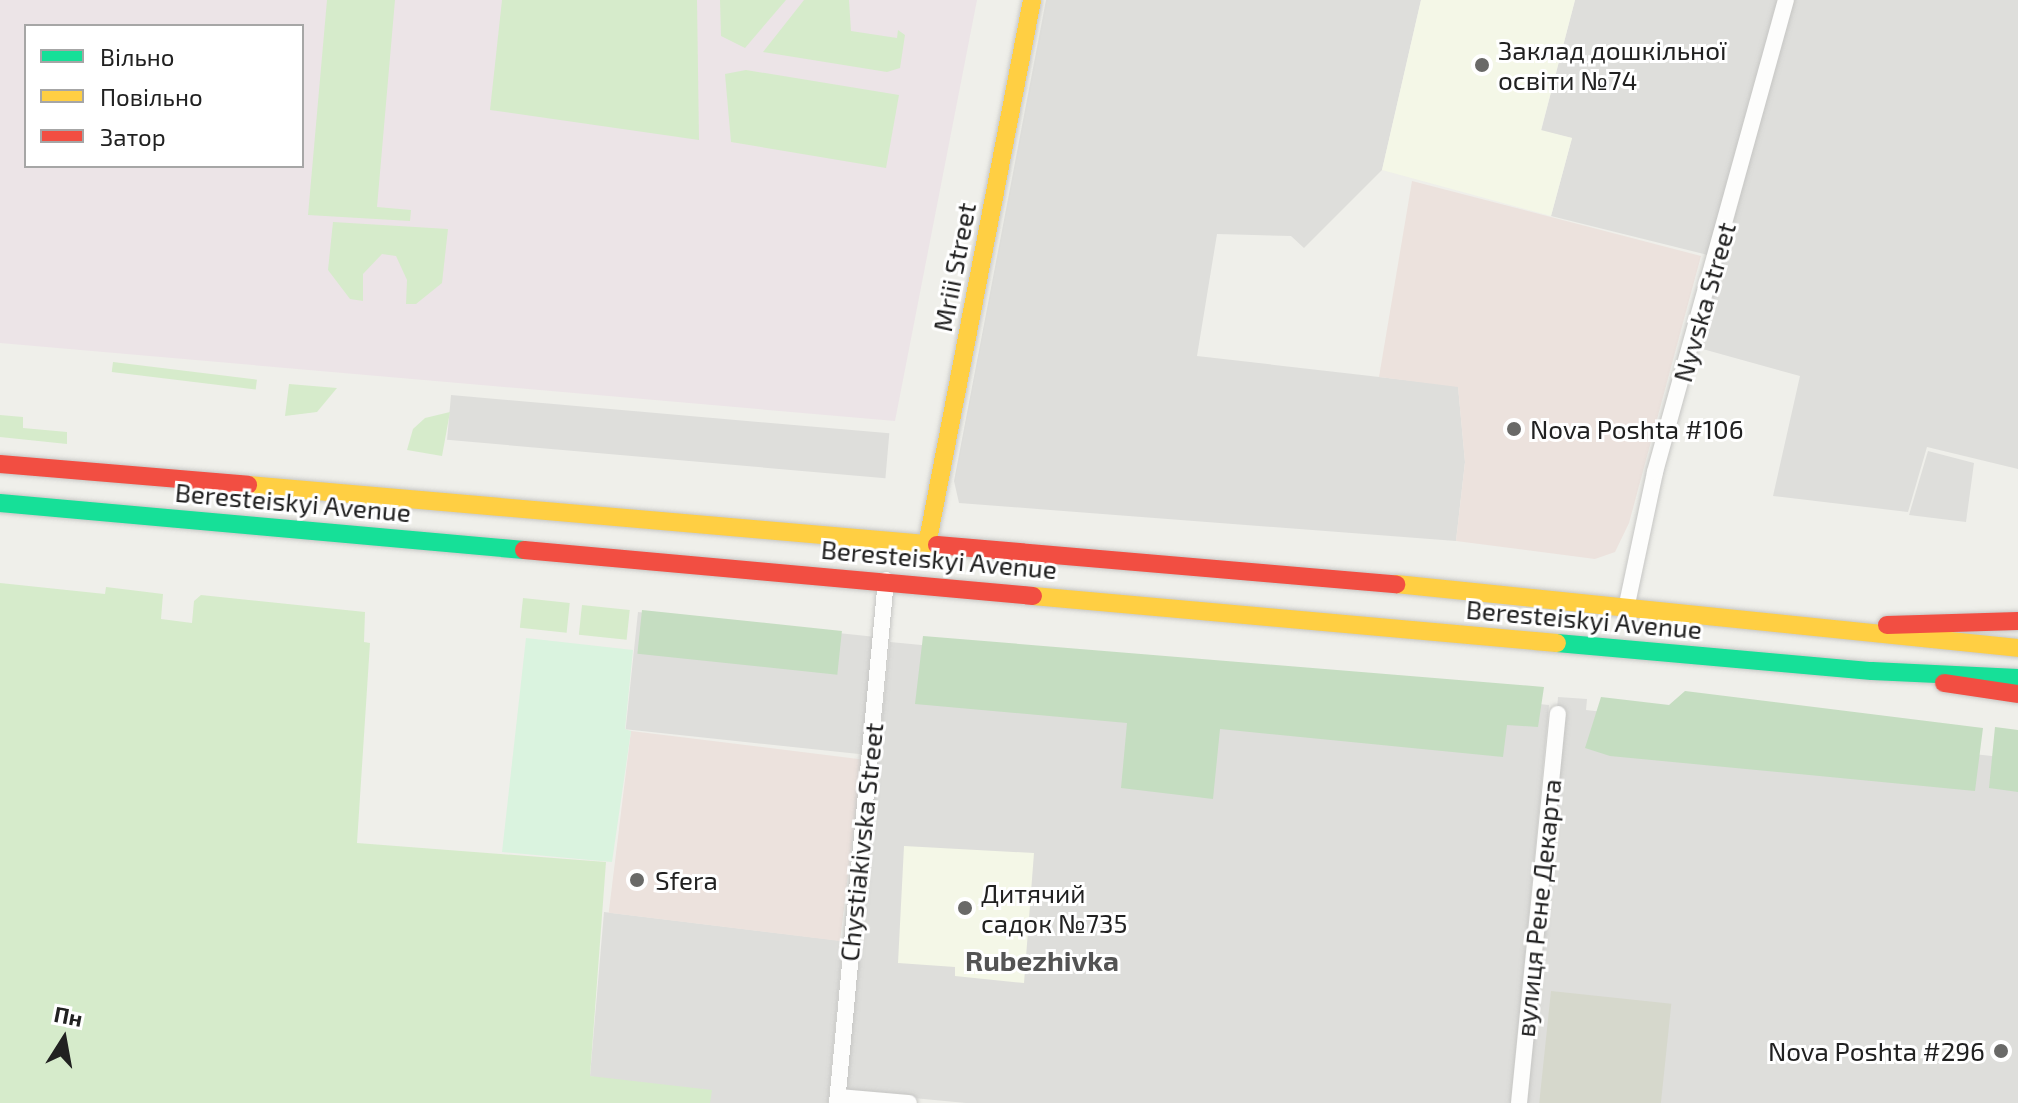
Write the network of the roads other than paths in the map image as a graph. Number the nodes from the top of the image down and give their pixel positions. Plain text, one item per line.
1 (1032, 0) edge
2 (1786, 0) edge
3 (0, 464) edge
4 (0, 503) edge
5 (927, 545) junction
6 (886, 580) junction
7 (1627, 604) junction
8 (2018, 621) edge
9 (1829, 627) junction
10 (2018, 648) edge
11 (1872, 671) junction
12 (2018, 678) edge
13 (2018, 694) edge
14 (1558, 714) dead end
15 (838, 1100) edge
16 (909, 1103) edge
17 (1519, 1103) edge

1 - 5 main road, Mriii Street
2 - 7 street, Nyvska Street
3 - 5 main road, Beresteiskyi Avenue
4 - 6 main road, Beresteiskyi Avenue
5 - 7 main road, Beresteiskyi Avenue
6 - 11 main road, Beresteiskyi Avenue
6 - 15 street, Chystiakivska Street
7 - 9 main road, Beresteiskyi Avenue
8 - 9 main road, Beresteiskyi Avenue
9 - 10 main road, Beresteiskyi Avenue
11 - 12 main road, Beresteiskyi Avenue
11 - 13 main road, Beresteiskyi Avenue
14 - 17 street, вулиця Рене Декарта
15 - 16 street

